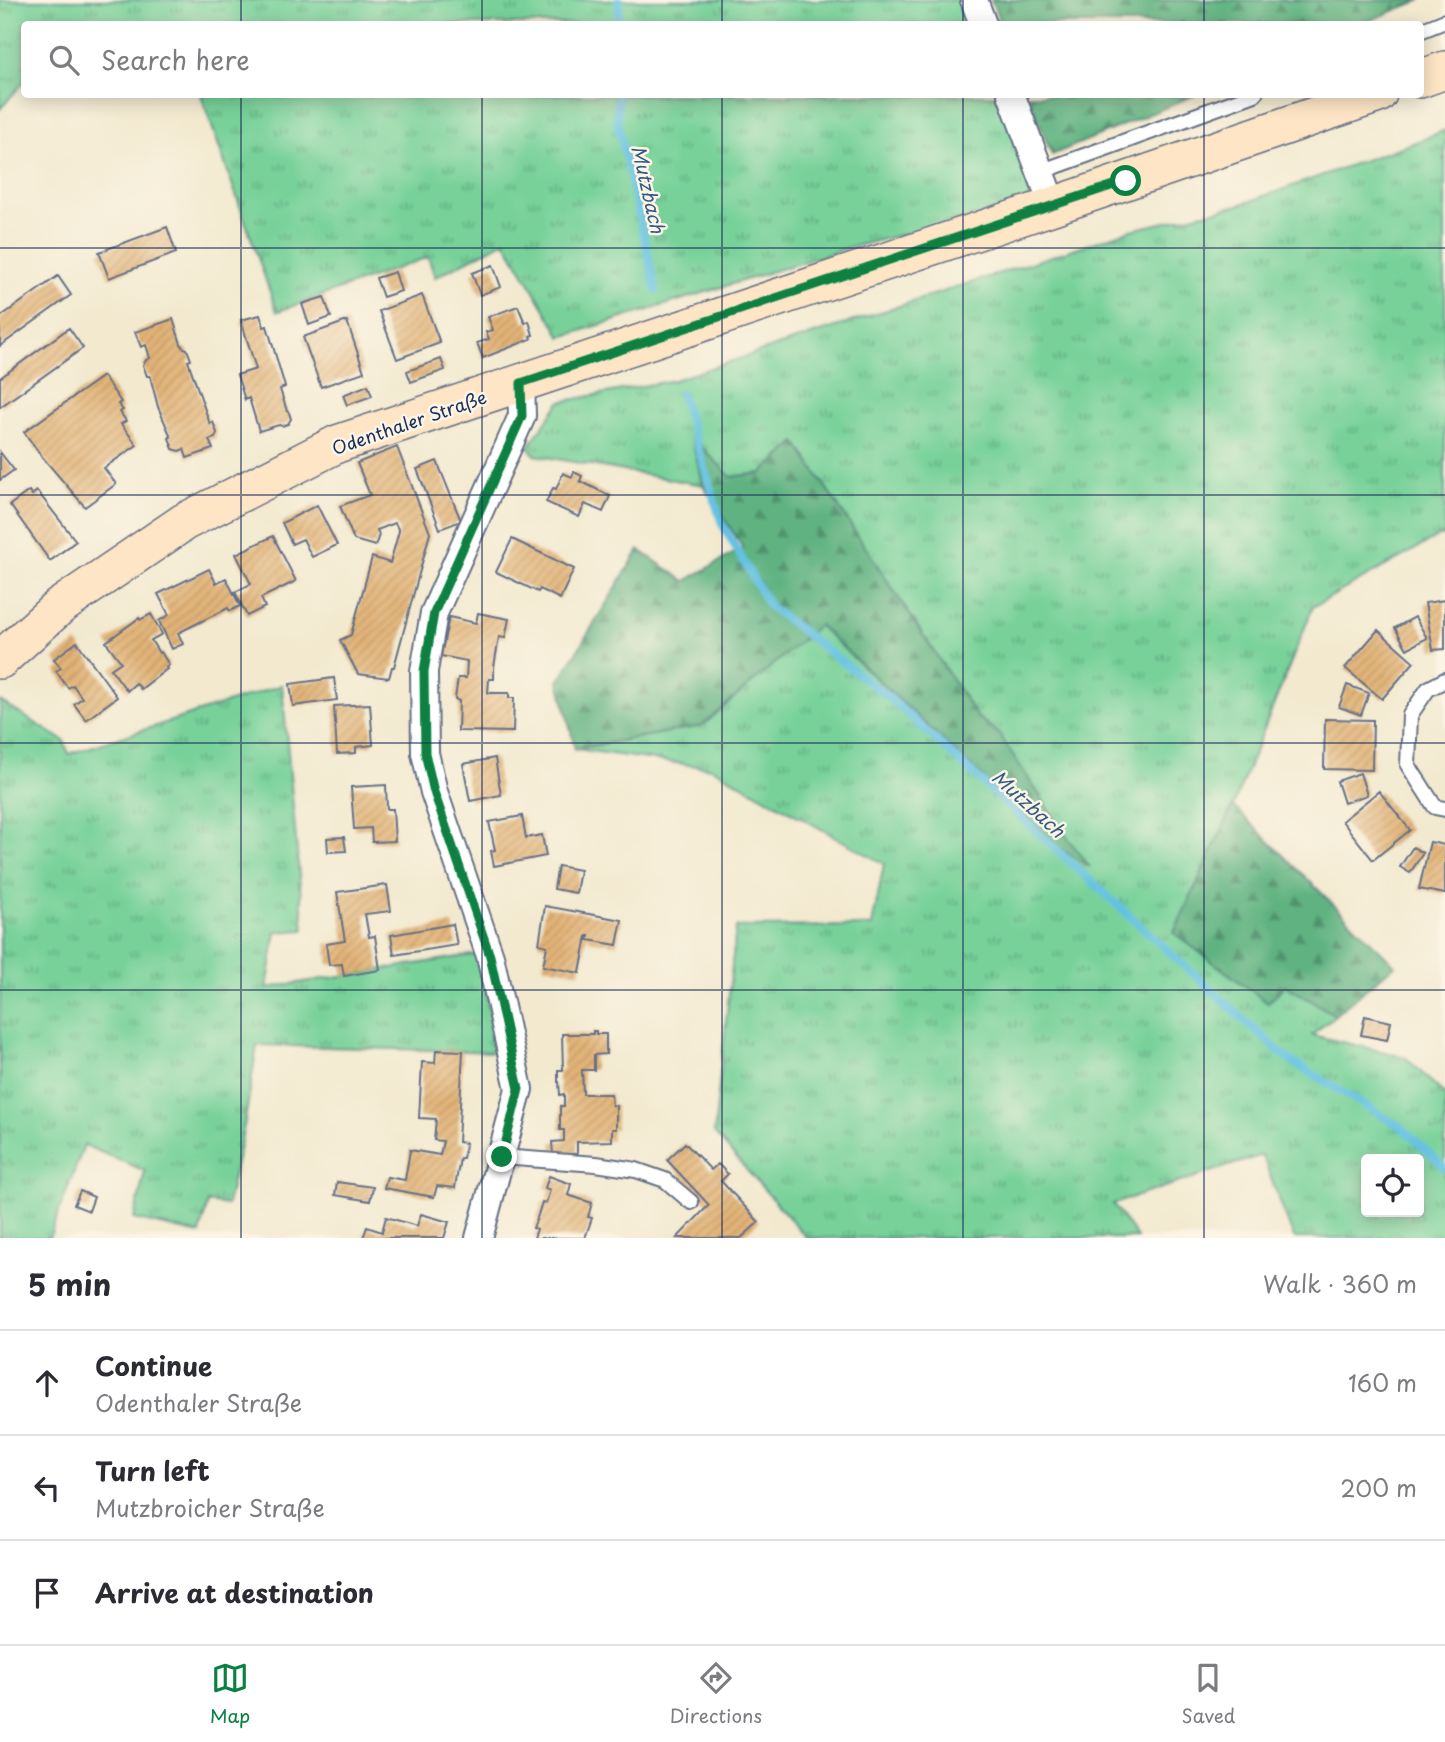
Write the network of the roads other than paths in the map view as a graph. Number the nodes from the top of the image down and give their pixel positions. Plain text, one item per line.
1 (974, 0) edge
2 (982, 21) edge
3 (1445, 21) edge
4 (1424, 29) edge
5 (1445, 70) edge
6 (1424, 78) edge
7 (1012, 98) edge
8 (1244, 98) edge
9 (1366, 98) edge
10 (1040, 172) junction
11 (1053, 206) junction
12 (521, 383) junction
13 (0, 660) edge
14 (1445, 680) edge
15 (1445, 809) edge
16 (502, 1157) junction
17 (691, 1202) dead end
18 (479, 1238) edge

1 - 2 street
3 - 4 lane
5 - 6 main road
7 - 10 street
8 - 10 lane
9 - 11 main road, Odenthaler Straße
10 - 11 street
11 - 12 main road, Odenthaler Straße
12 - 13 main road, Odenthaler Straße
12 - 16 street
14 - 15 lane
16 - 17 lane
16 - 18 street

